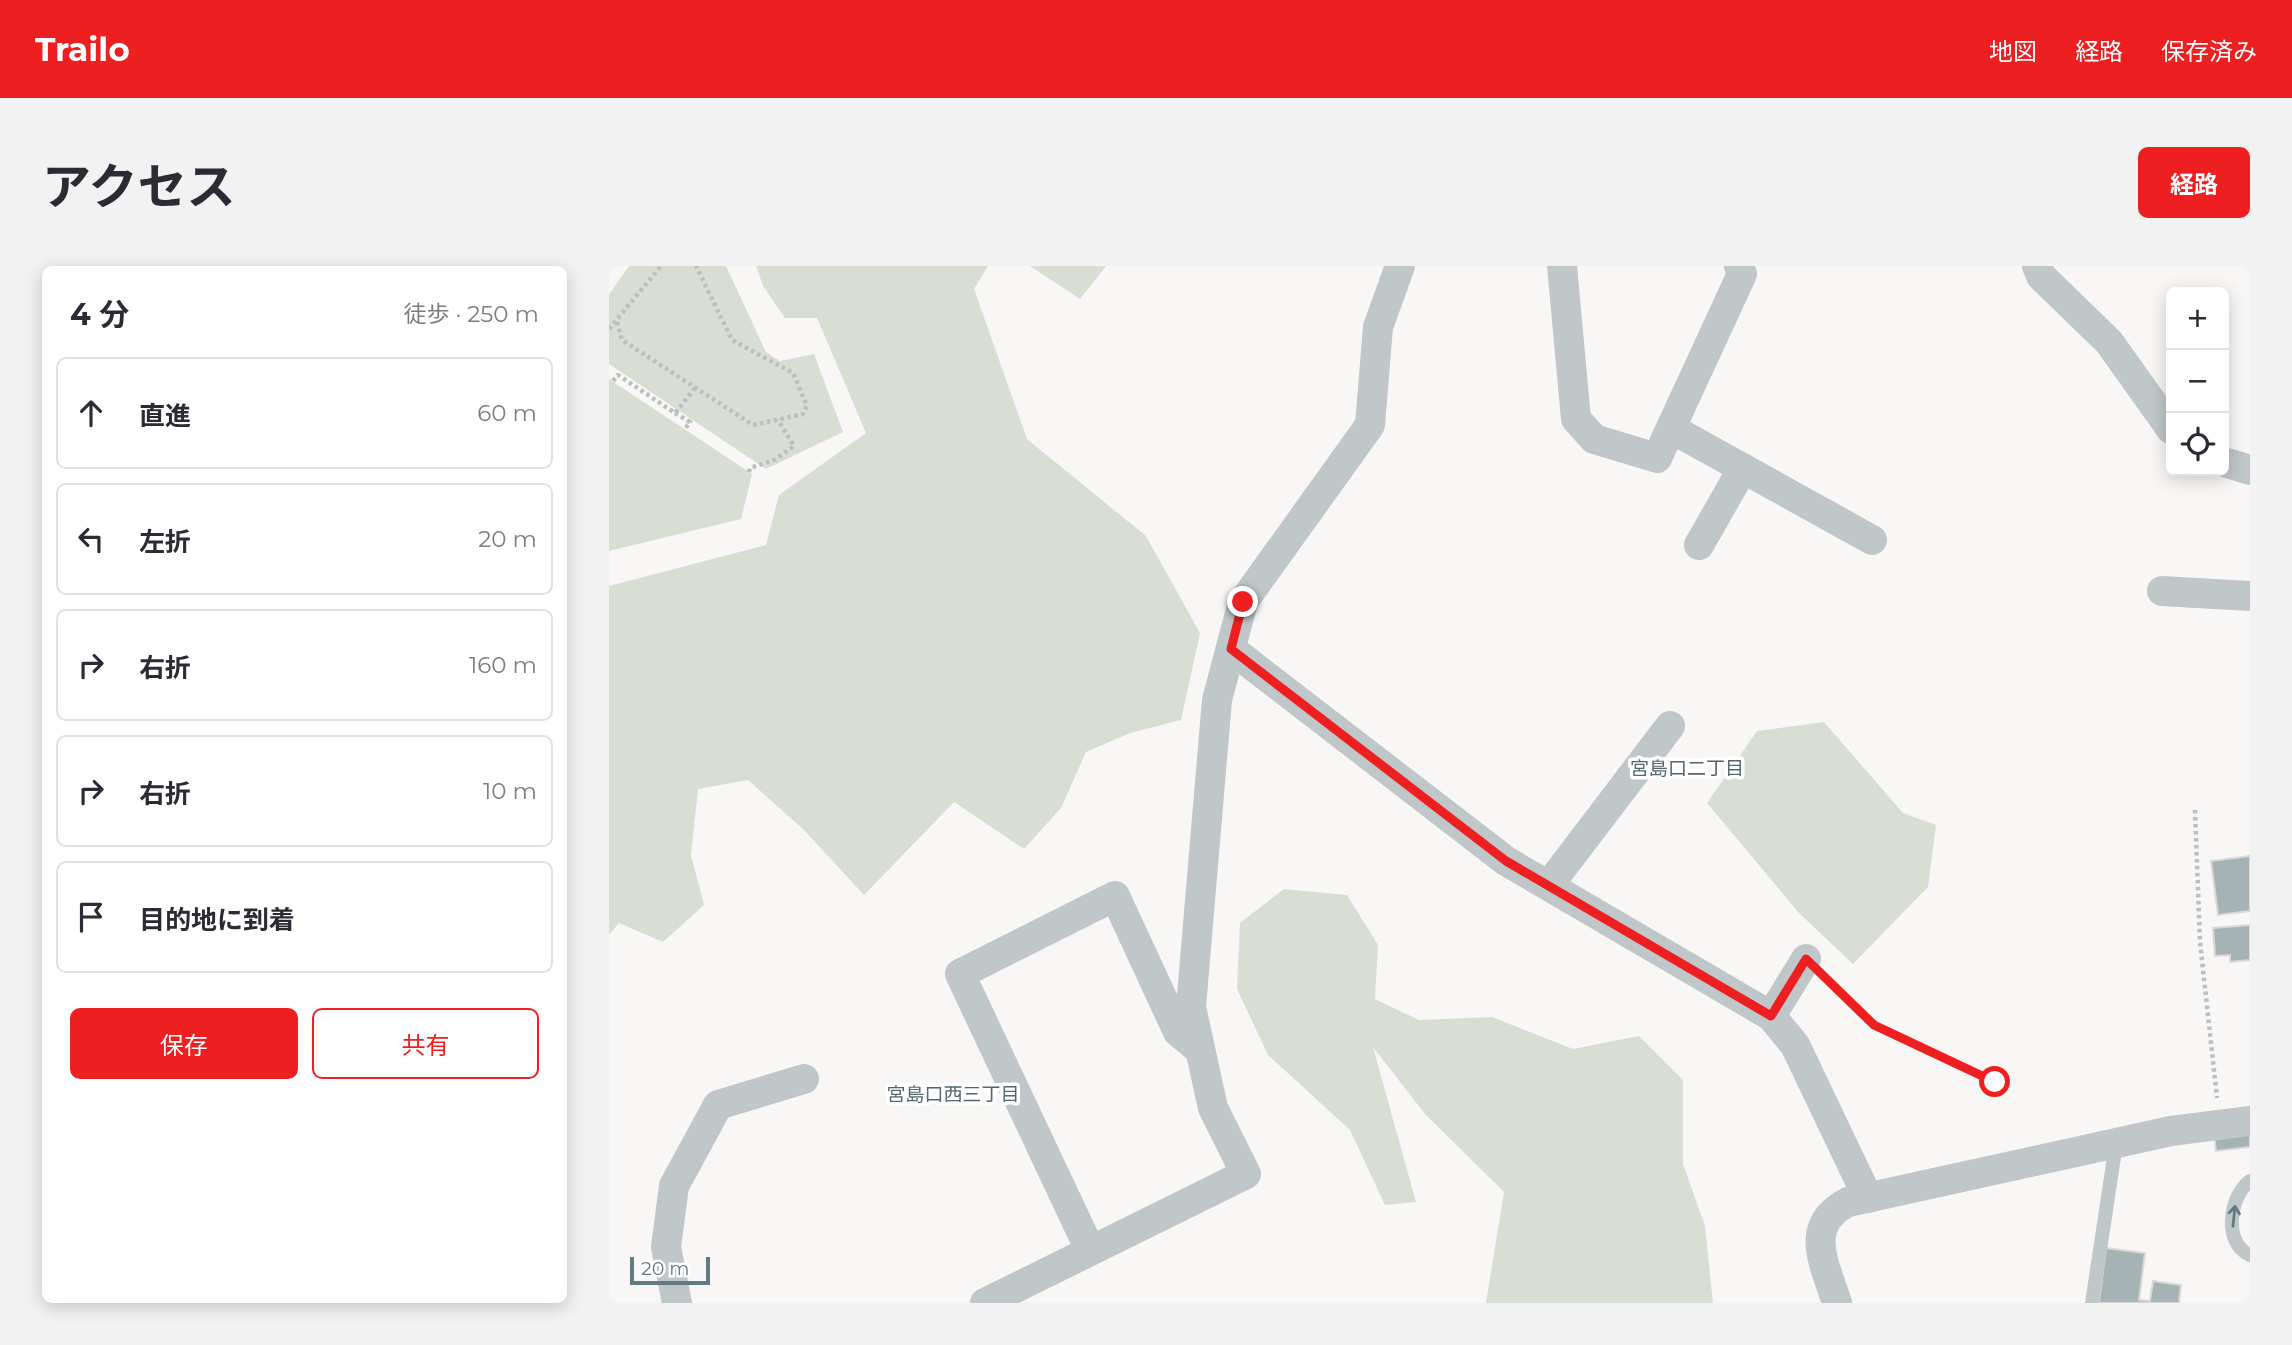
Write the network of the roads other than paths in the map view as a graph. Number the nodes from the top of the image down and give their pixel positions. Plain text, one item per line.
1 (1400, 266) edge
2 (1562, 266) edge
3 (1739, 266) edge
4 (2037, 266) edge
5 (2166, 422) edge
6 (1672, 429) junction
7 (2229, 464) edge
8 (1743, 468) junction
9 (2250, 470) edge
10 (1872, 540) dead end
11 (1699, 545) dead end
12 (2162, 591) dead end
13 (2250, 596) edge
14 (1231, 649) junction
15 (1670, 726) dead end
16 (1549, 886) junction
17 (1806, 959) road end
18 (1771, 1016) junction
19 (1200, 1050) junction
20 (804, 1079) dead end
21 (2250, 1121) edge
22 (2116, 1144) junction
23 (2250, 1181) edge
24 (1868, 1198) junction
25 (1090, 1250) junction
26 (2250, 1255) edge
27 (677, 1303) edge
28 (985, 1303) edge
29 (1837, 1303) edge
30 (2092, 1303) edge

1 - 14 street
2 - 6 street
3 - 6 street
4 - 5 street
6 - 8 street
7 - 9 street
8 - 10 street
8 - 11 street
12 - 13 street
14 - 16 street
14 - 19 street
15 - 16 street
16 - 18 street
17 - 18 street
18 - 24 street
19 - 25 street
19 - 25 street
20 - 27 street
21 - 22 street
22 - 24 street
22 - 30 lane
26 -> 23 lane
24 - 29 street
25 - 28 street

